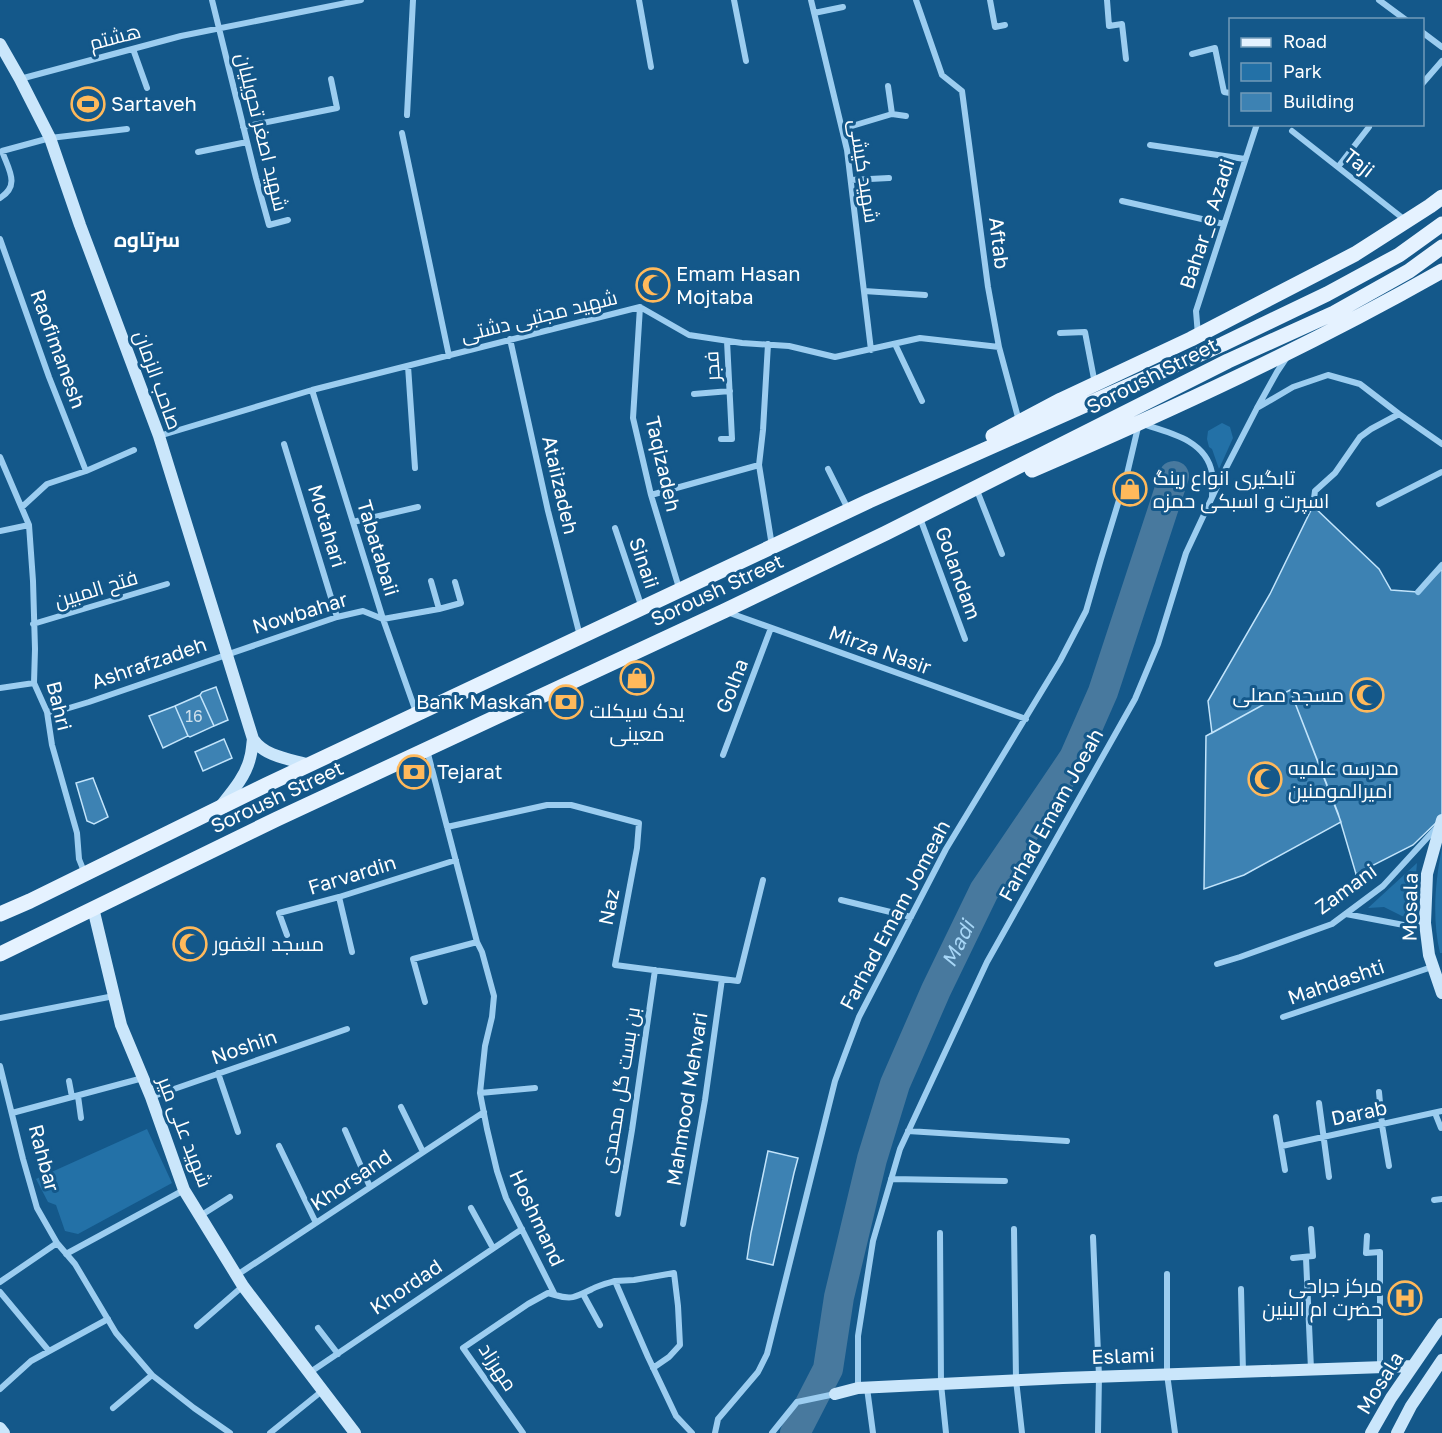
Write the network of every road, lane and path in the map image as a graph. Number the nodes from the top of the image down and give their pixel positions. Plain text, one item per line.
1 (212, 0) edge
2 (361, 0) edge
3 (413, 0) edge
4 (639, 0) edge
5 (734, 0) edge
6 (811, 0) edge
7 (916, 0) edge
8 (990, 0) edge
9 (1107, 0) edge
10 (1380, 0) edge
11 (843, 7) dead end
12 (814, 13) junction
13 (1403, 18) edge
14 (1005, 25) dead end
15 (219, 28) junction
16 (1424, 33) edge
17 (0, 44) edge
18 (1442, 46) edge
19 (133, 49) junction
20 (1192, 54) dead end
21 (1126, 59) dead end
22 (746, 61) dead end
23 (1442, 61) edge
24 (651, 67) dead end
25 (21, 79) junction
26 (331, 79) dead end
27 (1424, 82) edge
28 (888, 86) dead end
29 (147, 88) dead end
30 (1229, 93) edge
31 (892, 114) junction
32 (407, 115) dead end
33 (906, 116) dead end
34 (1256, 126) edge
35 (243, 127) junction
36 (1369, 127) dead end
37 (127, 129) dead end
38 (842, 129) junction
39 (1292, 132) dead end
40 (402, 133) dead end
41 (50, 138) junction
42 (247, 142) junction
43 (1150, 146) dead end
44 (198, 153) dead end
45 (1245, 159) junction
46 (1338, 167) junction
47 (889, 178) dead end
48 (851, 180) junction
49 (1442, 189) edge
50 (1442, 197) edge
51 (0, 198) edge
52 (1122, 201) dead end
53 (1411, 218) junction
54 (288, 219) dead end
55 (1442, 224) edge
56 (1224, 225) junction
57 (0, 239) edge
58 (1442, 247) edge
59 (1442, 271) edge
60 (864, 291) junction
61 (925, 295) dead end
62 (640, 307) junction
63 (1060, 333) dead end
64 (1198, 335) junction
65 (510, 339) junction
66 (727, 340) junction
67 (768, 344) junction
68 (895, 344) junction
69 (999, 347) junction
70 (872, 350) junction
71 (1292, 350) junction
72 (449, 356) junction
73 (408, 366) junction
74 (1095, 384) junction
75 (312, 390) junction
76 (729, 391) junction
77 (694, 394) dead end
78 (922, 401) dead end
79 (1257, 408) junction
80 (1399, 414) junction
81 (1019, 422) junction
82 (1139, 423) junction
83 (159, 436) junction
84 (721, 439) dead end
85 (284, 444) dead end
86 (1442, 444) edge
87 (134, 450) dead end
88 (0, 457) edge
89 (759, 465) junction
90 (415, 468) dead end
91 (828, 469) dead end
92 (86, 471) junction
93 (1442, 472) edge
94 (978, 493) junction
95 (651, 495) junction
96 (1212, 497) junction
97 (869, 501) junction
98 (1379, 504) dead end
99 (1313, 506) dead end
100 (22, 507) junction
101 (418, 507) dead end
102 (849, 511) junction
103 (920, 518) junction
104 (353, 522) junction
105 (29, 525) junction
106 (615, 528) dead end
107 (0, 531) edge
108 (886, 533) junction
109 (772, 547) junction
110 (1002, 554) dead end
111 (1442, 565) edge
112 (431, 581) dead end
113 (455, 582) dead end
114 (167, 584) dead end
115 (680, 590) junction
116 (1418, 592) dead end
117 (642, 608) junction
118 (439, 609) junction
119 (724, 611) junction
120 (337, 617) junction
121 (383, 619) junction
122 (33, 624) junction
123 (771, 628) junction
124 (581, 637) junction
125 (965, 639) dead end
126 (227, 653) junction
127 (34, 683) junction
128 (0, 688) edge
129 (47, 712) junction
130 (417, 714) junction
131 (1026, 719) junction
132 (253, 739) junction
133 (427, 749) junction
134 (723, 755) dead end
135 (310, 765) junction
136 (219, 808) junction
137 (1441, 822) edge
138 (447, 827) junction
139 (456, 860) junction
140 (85, 874) junction
141 (762, 880) dead end
142 (339, 897) junction
143 (841, 900) dead end
144 (93, 908) junction
145 (0, 914) edge
146 (1346, 914) junction
147 (911, 917) junction
148 (1425, 923) junction
149 (287, 935) dead end
150 (477, 942) junction
151 (352, 952) dead end
152 (0, 954) edge
153 (1437, 962) edge
154 (1217, 964) dead end
155 (655, 970) junction
156 (722, 979) junction
157 (1442, 993) edge
158 (114, 996) junction
159 (425, 1002) dead end
160 (1283, 1017) dead end
161 (0, 1018) edge
162 (347, 1029) dead end
163 (0, 1066) edge
164 (218, 1073) junction
165 (143, 1078) junction
166 (69, 1081) dead end
167 (535, 1088) dead end
168 (1379, 1092) dead end
169 (480, 1093) junction
170 (75, 1096) junction
171 (151, 1097) junction
172 (1319, 1103) dead end
173 (401, 1107) dead end
174 (484, 1112) junction
175 (1438, 1112) edge
176 (12, 1113) junction
177 (1276, 1117) dead end
178 (81, 1118) dead end
179 (1382, 1125) junction
180 (1441, 1128) edge
181 (345, 1130) dead end
182 (908, 1131) junction
183 (238, 1132) dead end
184 (1323, 1137) junction
185 (1067, 1142) dead end
186 (279, 1146) dead end
187 (1282, 1146) junction
188 (423, 1152) junction
189 (1389, 1166) dead end
190 (1285, 1170) dead end
191 (1329, 1177) dead end
192 (891, 1179) junction
193 (1005, 1181) dead end
194 (370, 1187) junction
195 (184, 1190) junction
196 (230, 1197) dead end
197 (1442, 1199) edge
198 (1434, 1200) dead end
199 (471, 1208) dead end
200 (618, 1214) dead end
201 (200, 1216) junction
202 (316, 1223) junction
203 (683, 1224) dead end
204 (1014, 1228) dead end
205 (522, 1229) junction
206 (1311, 1229) dead end
207 (939, 1233) dead end
208 (1367, 1236) dead end
209 (1093, 1237) dead end
210 (57, 1243) junction
211 (493, 1248) junction
212 (66, 1254) junction
213 (1293, 1258) dead end
214 (1306, 1258) junction
215 (1167, 1274) dead end
216 (240, 1281) junction
217 (615, 1281) junction
218 (0, 1282) edge
219 (1241, 1288) dead end
220 (0, 1292) edge
221 (583, 1294) junction
222 (555, 1295) junction
223 (108, 1319) junction
224 (1442, 1324) edge
225 (600, 1325) dead end
226 (197, 1326) dead end
227 (318, 1328) dead end
228 (49, 1351) junction
229 (338, 1354) junction
230 (1442, 1360) edge
231 (1413, 1366) junction
232 (1380, 1367) junction
233 (653, 1368) junction
234 (1311, 1369) junction
235 (1243, 1371) junction
236 (309, 1373) junction
237 (1167, 1374) junction
238 (152, 1375) junction
239 (1098, 1376) junction
240 (1436, 1377) edge
241 (1016, 1380) junction
242 (941, 1384) junction
243 (862, 1388) junction
244 (0, 1389) edge
245 (322, 1391) junction
246 (835, 1394) joint
247 (112, 1408) dead end
248 (0, 1428) edge
249 (4, 1433) edge
250 (230, 1433) edge
251 (270, 1433) edge
252 (355, 1433) edge
253 (523, 1433) edge
254 (692, 1433) edge
255 (715, 1433) edge
256 (772, 1433) edge
257 (873, 1433) edge
258 (946, 1433) edge
259 (1022, 1433) edge
260 (1098, 1433) edge
261 (1175, 1433) edge
262 (1371, 1433) edge
263 (1396, 1433) edge

1 - 15 street, شهید اصغر تحویلیان
2 - 15 street, هشتم
3 - 32 street
4 - 24 street
5 - 22 street
6 - 12 street, شهید کیشی
7 - 69 street, Aftab
8 - 14 street
9 - 21 street
10 - 13 street
11 - 12 street
12 - 38 street, شهید کیشی
15 - 19 street, هشتم
15 - 35 street, شهید اصغر تحویلیان
16 - 18 street
17 - 25 street, صاحب الزمان
19 - 25 street, هشتم
19 - 29 street
20 - 30 street
23 - 27 street
25 - 41 street, صاحب الزمان
26 - 35 street
28 - 31 street
31 - 33 street
31 - 38 street
34 - 45 street, Bahar_e Azadi
35 - 42 street, شهید اصغر تحویلیان
36 - 46 street
37 - 41 street
38 - 48 street, شهید کیشی
39 - 46 street, Taji
40 - 72 street
41 - 51 street
41 - 83 street, صاحب الزمان
42 - 44 street
42 - 54 street, شهید اصغر تحویلیان
43 - 45 street
45 - 56 street, Bahar_e Azadi
46 - 53 street, Taji
47 - 48 street
48 - 60 street, شهید کیشی
49 - 53 street
50 - 53 main road
52 - 56 street
53 - 64 main road
55 - 97 main road, Soroush Street
56 - 64 street, Bahar_e Azadi
57 - 92 street, Raofimanesh
58 - 108 main road, Soroush Street
59 - 71 main road
60 - 61 street
60 - 70 street, شهید کیشی
62 - 65 street, شهید مجتبی دشتی
62 - 66 street, شهید مجتبی دشتی
62 - 95 street, Taqizadeh
63 - 74 street
64 - 74 main road
65 - 72 street, شهید مجتبی دشتی
65 - 124 street, Ataiizadeh
66 - 67 street, شهید مجتبی دشتی
66 - 76 street, فجر
67 - 70 street, شهید مجتبی دشتی
67 - 89 street
68 - 69 street, شهید مجتبی دشتی
68 - 70 street, شهید مجتبی دشتی
68 - 78 street
69 - 81 street, Aftab
71 - 79 street, Farhad Emam Joeah
71 - 82 main road
72 - 73 street, شهید مجتبی دشتی
73 - 75 street, شهید مجتبی دشتی
73 - 90 street
74 - 81 main road
75 - 83 street, شهید مجتبی دشتی
75 - 104 street, Tabatabaii
76 - 77 street, فجر
76 - 84 street, فجر
79 - 80 street
79 - 96 street, Farhad Emam Joeah
80 - 86 street
80 - 99 street
81 - 97 main road
82 - 94 main road
82 - 96 street, Farhad Emam Joeah
82 - 131 street, Farhad Emam Jomeah
83 - 126 street, صاحب الزمان
85 - 120 street, Motahari
87 - 92 street
88 - 100 street, Bahri
89 - 95 street
89 - 109 street
91 - 102 street
92 - 100 street
93 - 98 street
94 - 103 main road
94 - 110 street
95 - 115 street, Taqizadeh
96 - 182 street, Farhad Emam Joeah
97 - 102 main road, Soroush Street
100 - 105 street, Bahri
101 - 104 street
102 - 109 main road, Soroush Street
103 - 108 main road
103 - 125 street, Golandam
104 - 121 street, Tabatabaii
105 - 107 street
105 - 122 street, Bahri
106 - 117 street, Sinaii
108 - 119 main road, Soroush Street
109 - 115 main road, Soroush Street
111 - 116 street
112 - 118 street
113 - 118 street
114 - 122 street, فتح المبین
115 - 117 main road, Soroush Street
117 - 124 main road, Soroush Street
118 - 121 street
119 - 123 street, Mirza Nasir
119 - 133 main road, Soroush Street
120 - 121 street, Nowbahar
120 - 126 street, Nowbahar
121 - 130 street, Tabatabaii
122 - 127 street, Bahri
123 - 131 street, Mirza Nasir
123 - 134 street, Golha
124 - 130 main road, Soroush Street
126 - 129 street, Ashrafzadeh
126 - 132 street, صاحب الزمان
127 - 128 street
127 - 129 street, Bahri
129 - 140 street, Bahri
130 - 135 main road, Soroush Street
131 - 147 street, Farhad Emam Jomeah
132 - 135 street
132 - 136 street, صاحب الزمان
133 - 138 street, Hoshmand
133 - 144 main road, Soroush Street
135 - 136 main road, Soroush Street
136 - 140 main road, Soroush Street
137 - 146 street, Zamani
137 - 148 street, Mosala
138 - 139 street, Hoshmand
138 - 155 street, Naz
139 - 142 street, Farvardin
139 - 150 street, Hoshmand
140 - 145 main road, Soroush Street
141 - 156 street
142 - 149 street, Farvardin
142 - 151 street
143 - 147 street
144 - 152 main road, Soroush Street
144 - 158 street, شهید علی میر
146 - 148 street
146 - 154 street, Zamani
147 - 255 street, Farhad Emam Jomeah
148 - 153 street, Mosala
150 - 159 street
150 - 169 street, Hoshmand
153 - 157 street, Mosala
153 - 160 street, Mahdashti
155 - 156 street, Naz
155 - 200 street, بن بست گل محمدی
156 - 203 street, Mahmood Mehvari
158 - 161 street
158 - 165 street, شهید علی میر
162 - 164 street, Noshin
163 - 176 street, Rahbar
164 - 171 street, Noshin
164 - 183 street
165 - 170 street
165 - 171 street, شهید علی میر
166 - 170 street
167 - 169 street
168 - 179 street
169 - 174 street, Hoshmand
170 - 176 street
170 - 178 street
171 - 195 street, شهید علی میر
172 - 184 street
173 - 188 street
174 - 188 street, Khorsand
174 - 205 street, Hoshmand
175 - 179 street, Darab
175 - 180 street
176 - 210 street, Rahbar
177 - 187 street
179 - 184 street, Darab
179 - 189 street
181 - 194 street
182 - 185 street
182 - 192 street, Farhad Emam Joeah
184 - 187 street, Darab
184 - 191 street
186 - 202 street
187 - 190 street
188 - 194 street, Khorsand
192 - 193 street
192 - 243 street, Farhad Emam Joeah
194 - 202 street, Khorsand
195 - 201 street, شهید علی میر
195 - 212 street
196 - 201 street
197 - 198 street
199 - 211 street
201 - 216 street, شهید علی میر
202 - 216 street, Khorsand
204 - 241 street
205 - 211 street, Khordad
205 - 222 street, Hoshmand
206 - 214 street
207 - 242 street
208 - 232 street
209 - 239 street
210 - 212 street, Rahbar
210 - 218 street
211 - 229 street, Khordad
212 - 223 street, Rahbar
213 - 214 street
214 - 234 street
215 - 237 street
216 - 226 street, Khorsand
216 - 236 street, شهید علی میر
217 - 221 street, Hoshmand
217 - 233 street
217 - 233 street, Hoshmand
219 - 235 street
220 - 228 street
221 - 222 street, Hoshmand
221 - 225 street
222 - 253 street, مهرزاد
223 - 228 street
223 - 238 street, Rahbar
224 - 231 street, Mosala
227 - 229 street
228 - 244 street
229 - 236 street, Khordad
230 - 240 street, Mosala
231 - 232 street, Eslami
231 - 262 street, Mosala
232 - 234 street, Eslami
233 - 254 street
234 - 235 street, Eslami
235 - 237 street, Eslami
236 - 245 street, شهید علی میر
237 - 239 street, Eslami
237 - 261 street
238 - 247 street
238 - 250 street, Rahbar
239 - 241 street, Eslami
239 - 260 street
240 - 263 street, Mosala
241 - 242 street, Eslami
241 - 259 street
242 - 243 street, Eslami
242 - 258 street
243 - 246 street, Eslami
243 - 257 street, Farhad Emam Joeah
245 - 251 street
245 - 252 street, شهید علی میر
246 - 256 street
248 - 249 street

